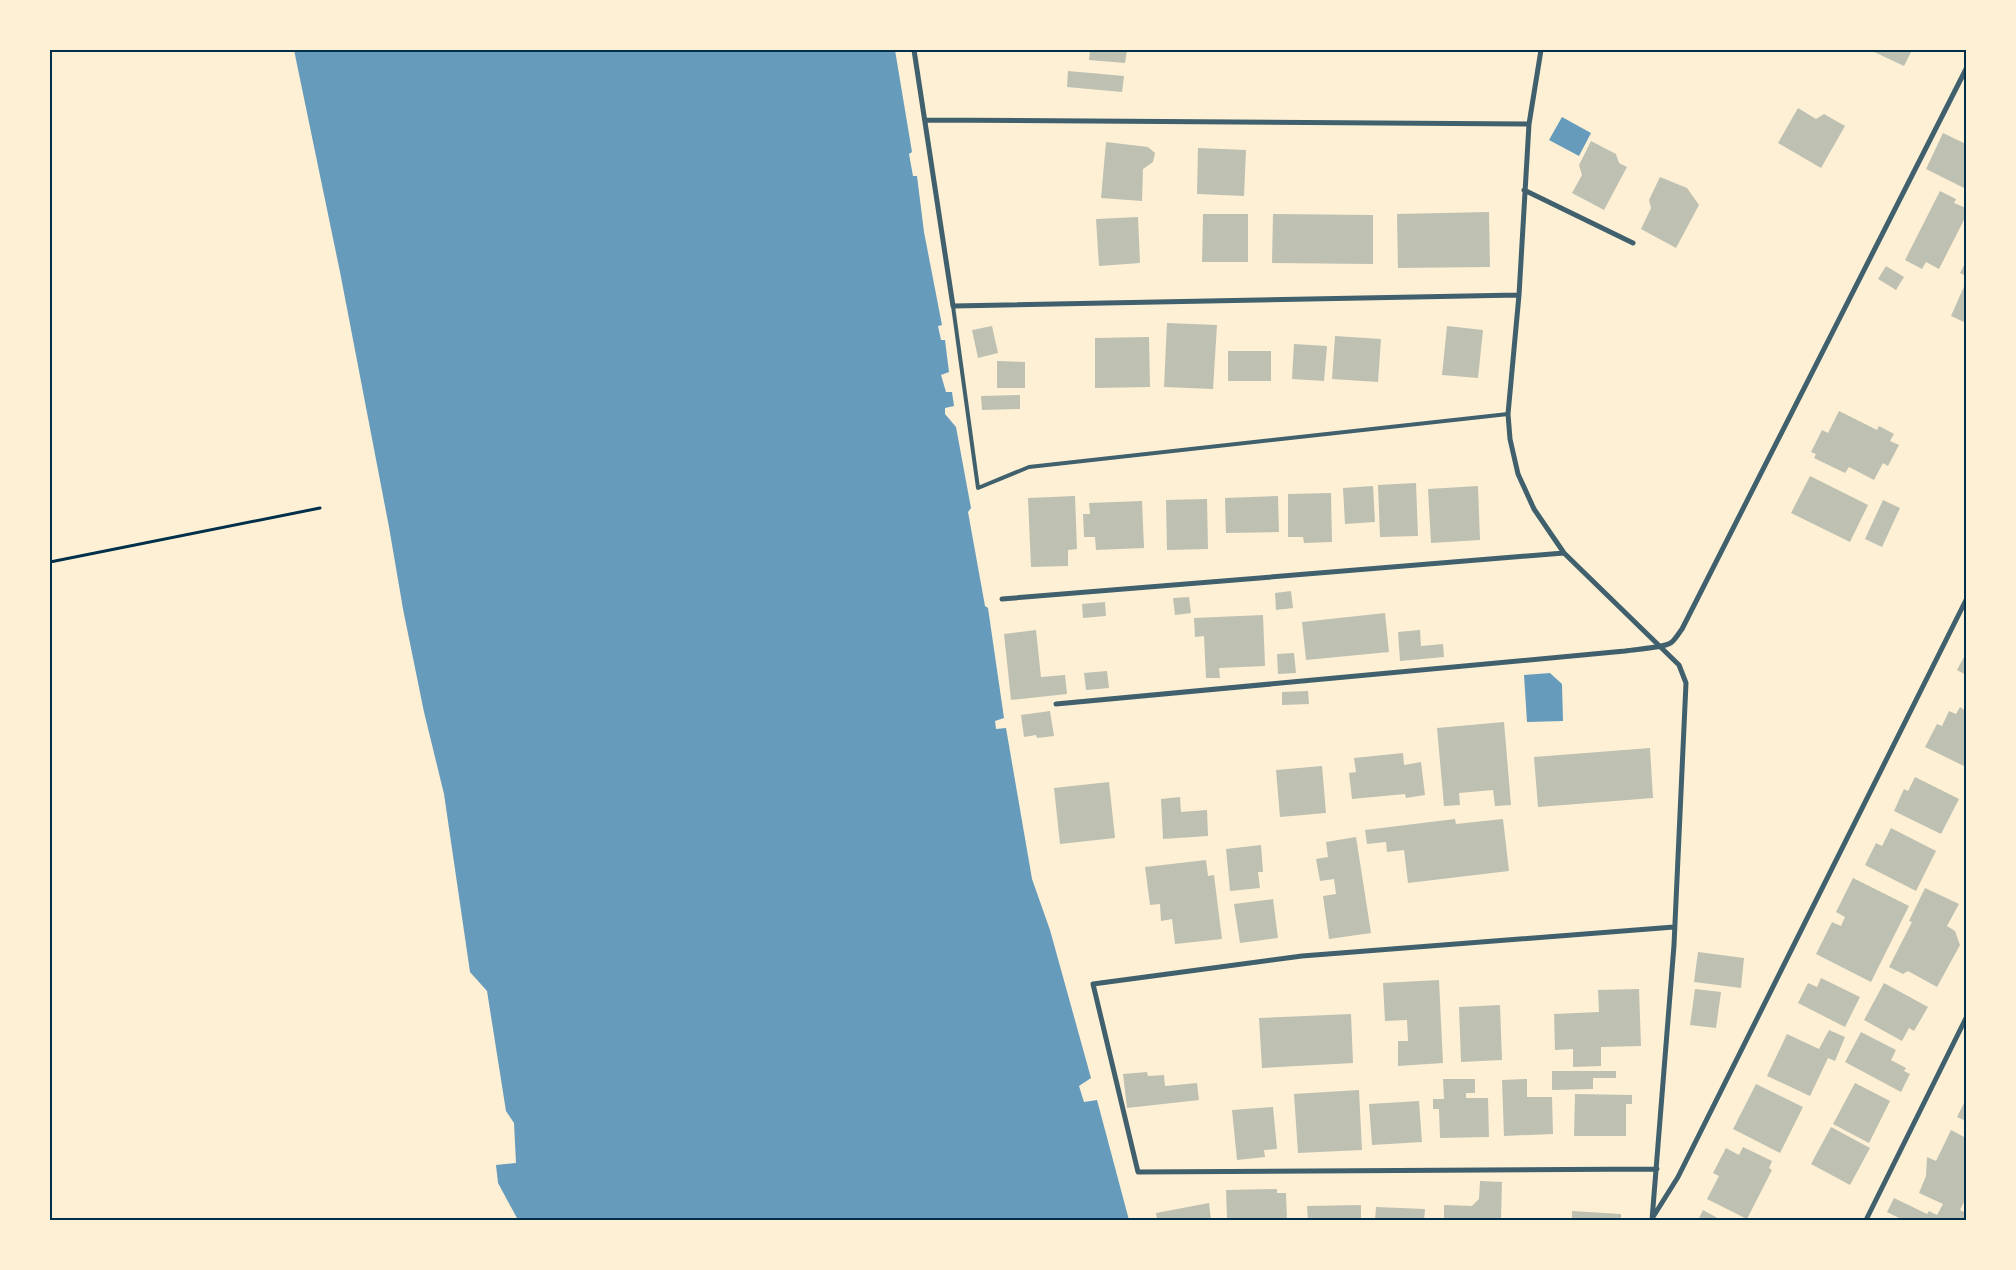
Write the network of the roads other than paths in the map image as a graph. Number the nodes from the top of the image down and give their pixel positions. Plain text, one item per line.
1 (914, 50) edge
2 (1541, 50) edge
3 (1966, 69) edge
4 (926, 120) junction
5 (1529, 124) junction
6 (1524, 190) junction
7 (1633, 243) dead end
8 (1519, 295) junction
9 (953, 306) junction
10 (1508, 414) junction
11 (1564, 554) junction
12 (1002, 598) dead end
13 (1966, 600) edge
14 (1662, 647) junction
15 (1056, 704) dead end
16 (1674, 927) junction
17 (1966, 1018) edge
18 (1657, 1169) junction
19 (1652, 1220) edge
20 (1866, 1220) edge

1 - 4 street
2 - 5 street
3 - 14 street
4 - 5 street
4 - 9 street
5 - 6 street
6 - 7 street
6 - 8 street
8 - 9 street
8 - 10 street
9 - 10 lane
10 - 11 street
11 - 12 street
11 - 14 street
13 - 19 street
14 - 15 street
14 - 16 street
16 - 18 street
16 - 18 street
17 - 20 street
18 - 19 street

